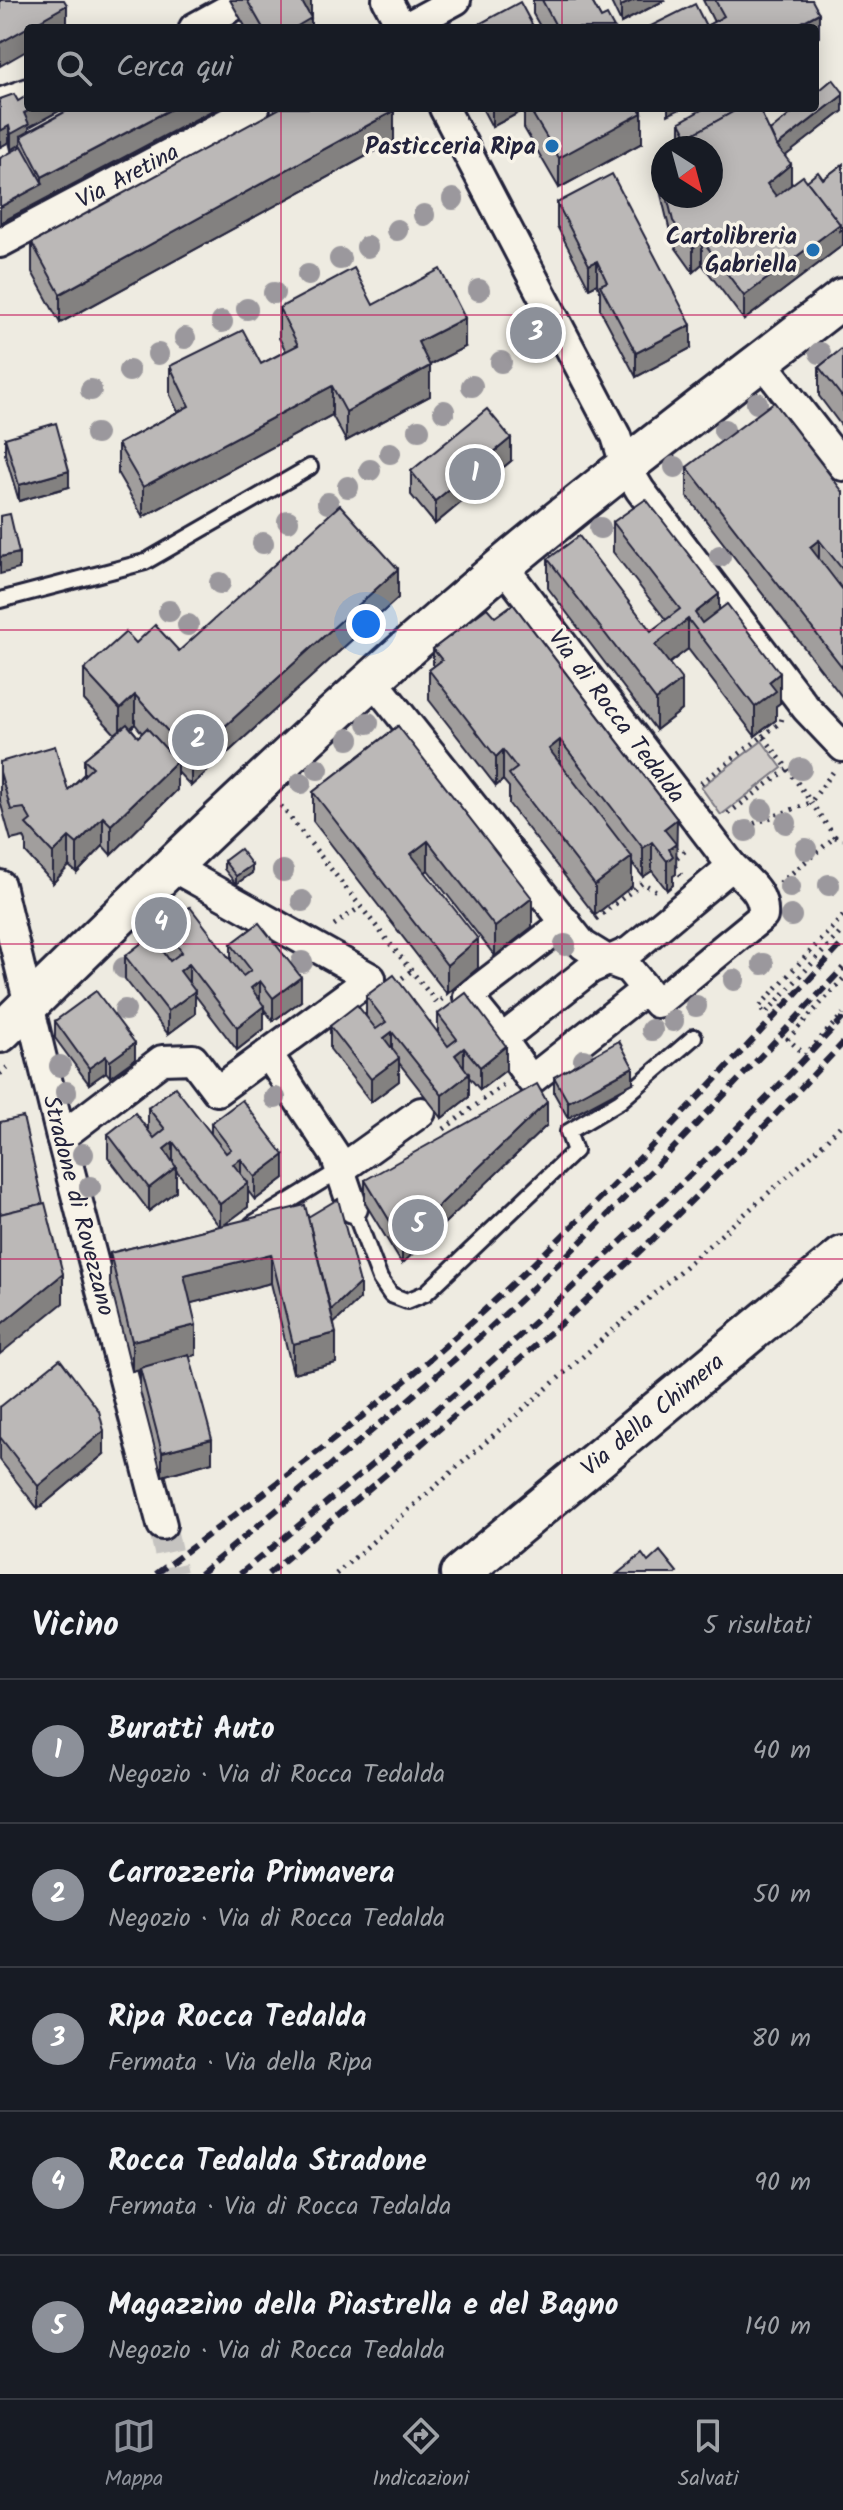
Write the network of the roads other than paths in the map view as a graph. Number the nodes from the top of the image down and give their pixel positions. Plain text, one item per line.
1 (387, 0) edge
2 (456, 0) edge
3 (234, 6) dead end
4 (201, 24) edge
5 (401, 24) edge
6 (411, 24) edge
7 (24, 94) edge
8 (0, 103) edge
9 (247, 112) edge
10 (446, 112) edge
11 (0, 243) edge
12 (843, 298) edge
13 (762, 362) junction
14 (625, 465) junction
15 (843, 466) edge
16 (310, 467) dead end
17 (503, 566) junction
18 (0, 600) edge
19 (372, 679) junction
20 (839, 758) edge
21 (171, 866) junction
22 (732, 866) junction
23 (0, 885) edge
24 (576, 924) junction
25 (609, 961) junction
26 (645, 990) junction
27 (29, 1003) junction
28 (0, 1033) edge
29 (694, 1037) dead end
30 (502, 1039) junction
31 (268, 1054) junction
32 (421, 1112) road end
33 (61, 1137) junction
34 (340, 1170) junction
35 (353, 1208) joint
36 (233, 1236) edge
37 (843, 1256) edge
38 (162, 1525) tunnel mouth
39 (460, 1574) edge

1 - 5 street
2 - 6 street
3 - 4 street
7 - 8 street
9 - 11 street, Via Aretina
10 - 14 street
12 - 13 street
13 - 14 street
13 - 15 street
14 - 17 street
14 - 20 street
16 - 18 lane
17 - 19 street
17 - 22 street, Via di Rocca Tedalda
19 - 21 street
19 - 24 street
21 - 27 street
21 - 31 street
22 - 25 street
22 - 26 street, Via di Rocca Tedalda
23 - 27 street, Stradone di Rovezzano
24 - 25 street
24 - 30 street
25 - 26 street
25 - 30 street
26 - 30 street
27 - 28 street
27 - 33 street, Stradone di Rovezzano
29 - 35 lane
31 - 33 street
31 - 34 street
32 - 34 street
33 - 38 street, Stradone di Rovezzano
34 - 35 street
34 - 36 lane
37 - 39 street, Via della Chimera

